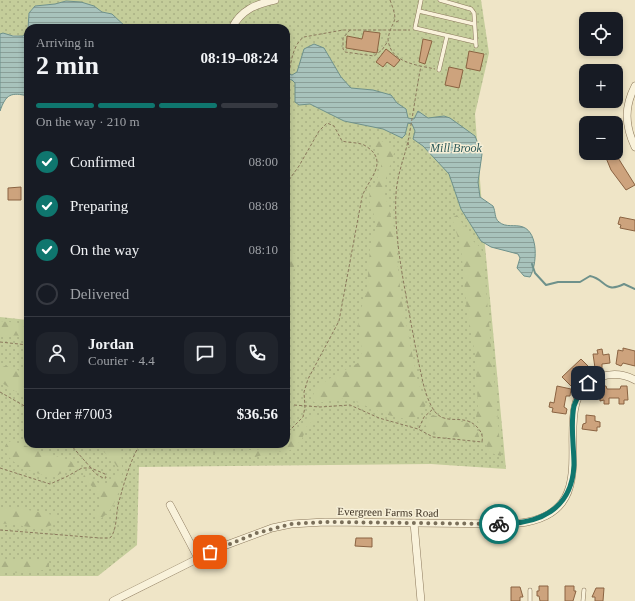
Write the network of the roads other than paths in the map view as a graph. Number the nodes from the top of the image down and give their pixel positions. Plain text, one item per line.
1 (275, 0) edge
2 (421, 0) edge
3 (440, 0) edge
4 (418, 11) junction
5 (234, 24) edge
6 (474, 24) junction
7 (447, 36) junction
8 (439, 70) road end
9 (635, 86) edge
10 (634, 144) edge
11 (635, 380) edge
12 (170, 505) dead end
13 (414, 523) junction
14 (198, 558) junction
15 (530, 590) dead end
16 (584, 590) dead end
17 (113, 601) edge
18 (421, 601) edge
19 (530, 601) edge
20 (583, 601) edge

1 - 5 street
2 - 4 lane
3 - 6 lane
4 - 6 lane
4 - 7 lane
6 - 7 lane
7 - 8 lane
9 - 10 street
11 - 13 street, Evergreen Farms Road
12 - 14 street
13 - 14 street, Evergreen Farms Road
13 - 18 street
14 - 17 street, Evergreen Farms Road
15 - 19 lane
16 - 20 lane

